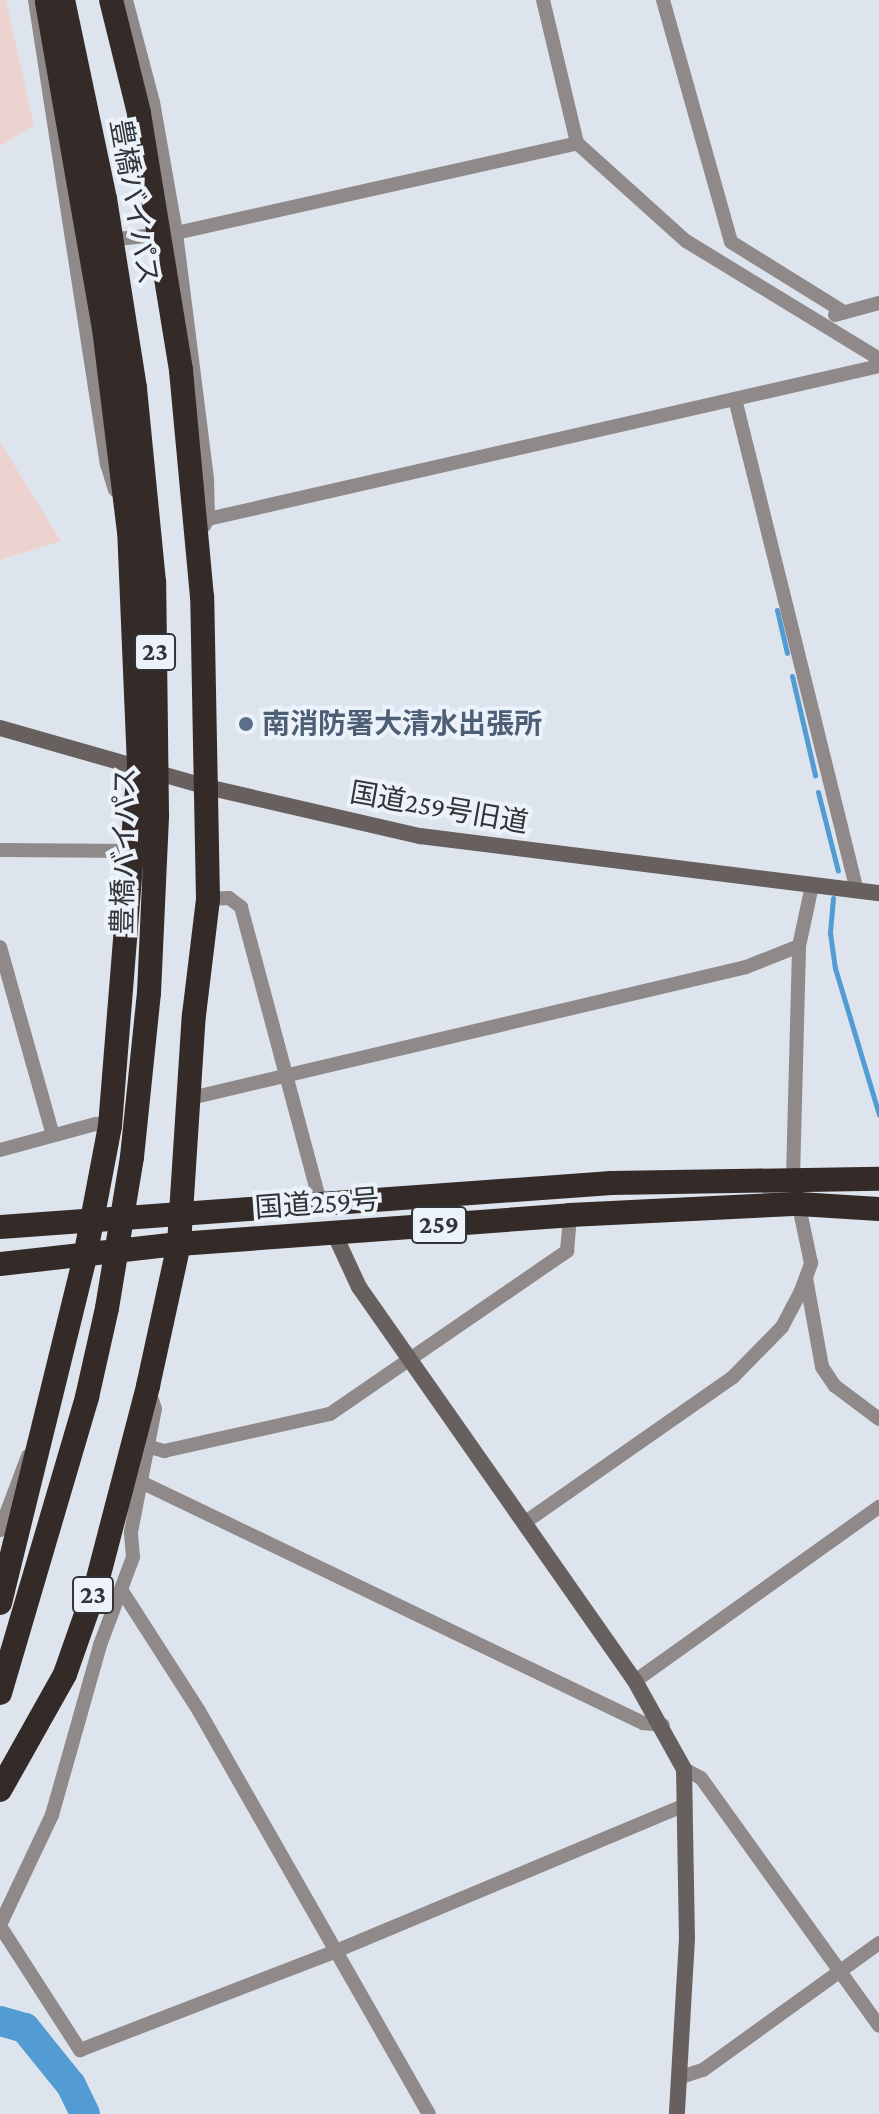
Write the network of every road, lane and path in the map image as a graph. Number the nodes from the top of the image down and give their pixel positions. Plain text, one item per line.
1 (35, 0) edge
2 (47, 0) edge
3 (63, 0) edge
4 (111, 0) edge
5 (126, 0) edge
6 (543, 0) edge
7 (663, 0) edge
8 (577, 143) junction
9 (176, 233) junction
10 (75, 243) junction
11 (879, 303) edge
12 (844, 312) junction
13 (829, 326) junction
14 (879, 359) edge
15 (879, 366) edge
16 (735, 399) junction
17 (203, 527) junction
18 (129, 532) junction
19 (0, 728) edge
20 (139, 766) junction
21 (207, 787) junction
22 (0, 850) edge
23 (136, 851) junction
24 (812, 886) junction
25 (857, 891) junction
26 (879, 893) edge
27 (208, 899) junction
28 (799, 946) junction
29 (0, 947) edge
30 (284, 1074) junction
31 (191, 1098) junction
32 (110, 1126) junction
33 (53, 1135) junction
34 (0, 1150) edge
35 (793, 1178) junction
36 (879, 1179) edge
37 (320, 1202) junction
38 (799, 1204) junction
39 (879, 1209) edge
40 (570, 1215) junction
41 (182, 1216) junction
42 (89, 1224) junction
43 (0, 1227) edge
44 (334, 1233) junction
45 (179, 1244) junction
46 (85, 1257) junction
47 (0, 1264) edge
48 (806, 1278) junction
49 (409, 1359) junction
50 (148, 1386) junction
51 (879, 1419) edge
52 (45, 1429) junction
53 (150, 1447) junction
54 (143, 1483) junction
55 (879, 1507) edge
56 (524, 1523) junction
57 (0, 1530) edge
58 (122, 1591) junction
59 (0, 1603) edge
60 (635, 1681) junction
61 (0, 1693) edge
62 (663, 1725) junction
63 (684, 1769) junction
64 (0, 1790) edge
65 (685, 1805) junction
66 (0, 1926) edge
67 (879, 1943) edge
68 (336, 1951) junction
69 (839, 1971) junction
70 (879, 2026) edge
71 (681, 2077) junction
72 (429, 2114) edge
73 (677, 2114) edge

1 - 10 street
2 - 18 highway, 23
3 - 61 highway, 豊橋バイパス / 23
4 - 17 highway, 23
5 - 9 street
6 - 8 street
7 - 12 street
8 - 9 street
8 - 13 street
9 - 10 street
9 - 17 street
10 - 18 street
11 - 12 street
12 - 13 street
13 - 14 street
15 - 16 street
16 - 17 street
16 - 25 street
17 - 21 highway, 23
18 - 20 highway, 23
19 - 20 street, 国道259号旧道
20 - 21 street, 国道259号旧道
20 - 23 highway, 23
21 - 24 street, 国道259号旧道
21 - 27 highway, 23
22 - 23 street
23 - 32 highway, 23
24 - 25 street, 国道259号旧道
24 - 28 street
25 - 26 street, 国道259号旧道
27 - 30 street
27 - 31 highway, 23
28 - 30 street
28 - 35 street
29 - 33 street
30 - 31 street
30 - 37 street
31 - 41 highway, 23
32 - 33 street
32 - 42 highway, 23
33 - 34 street
35 - 36 highway, 国道259号 / 259
35 - 37 highway, 国道259号 / 259
35 - 38 street
37 - 41 highway, 国道259号 / 259
38 - 39 highway, 国道259号 / 259
38 - 40 highway, 国道259号 / 259
38 - 48 street
40 - 44 highway, 国道259号 / 259
40 - 49 street
41 - 42 highway, 国道259号 / 259
41 - 45 highway, 23
42 - 43 highway, 国道259号 / 259
42 - 46 highway, 23
44 - 45 highway, 国道259号 / 259
44 - 49 street
45 - 46 highway, 国道259号 / 259
45 - 50 highway, 23
46 - 47 highway, 国道259号 / 259
46 - 52 highway, 23
48 - 51 street
48 - 56 street
49 - 53 street
49 - 56 street
50 - 53 street
50 - 64 highway, 23
52 - 57 street
52 - 59 highway, 23
53 - 54 street
54 - 58 street
54 - 62 street
55 - 60 street
56 - 60 street
58 - 66 street
58 - 68 street
60 - 62 street
62 - 63 street
63 - 65 street
63 - 69 street
65 - 68 street
65 - 71 street
66 - 68 street
67 - 69 street
68 - 72 street
69 - 70 street
69 - 71 street
71 - 73 street

